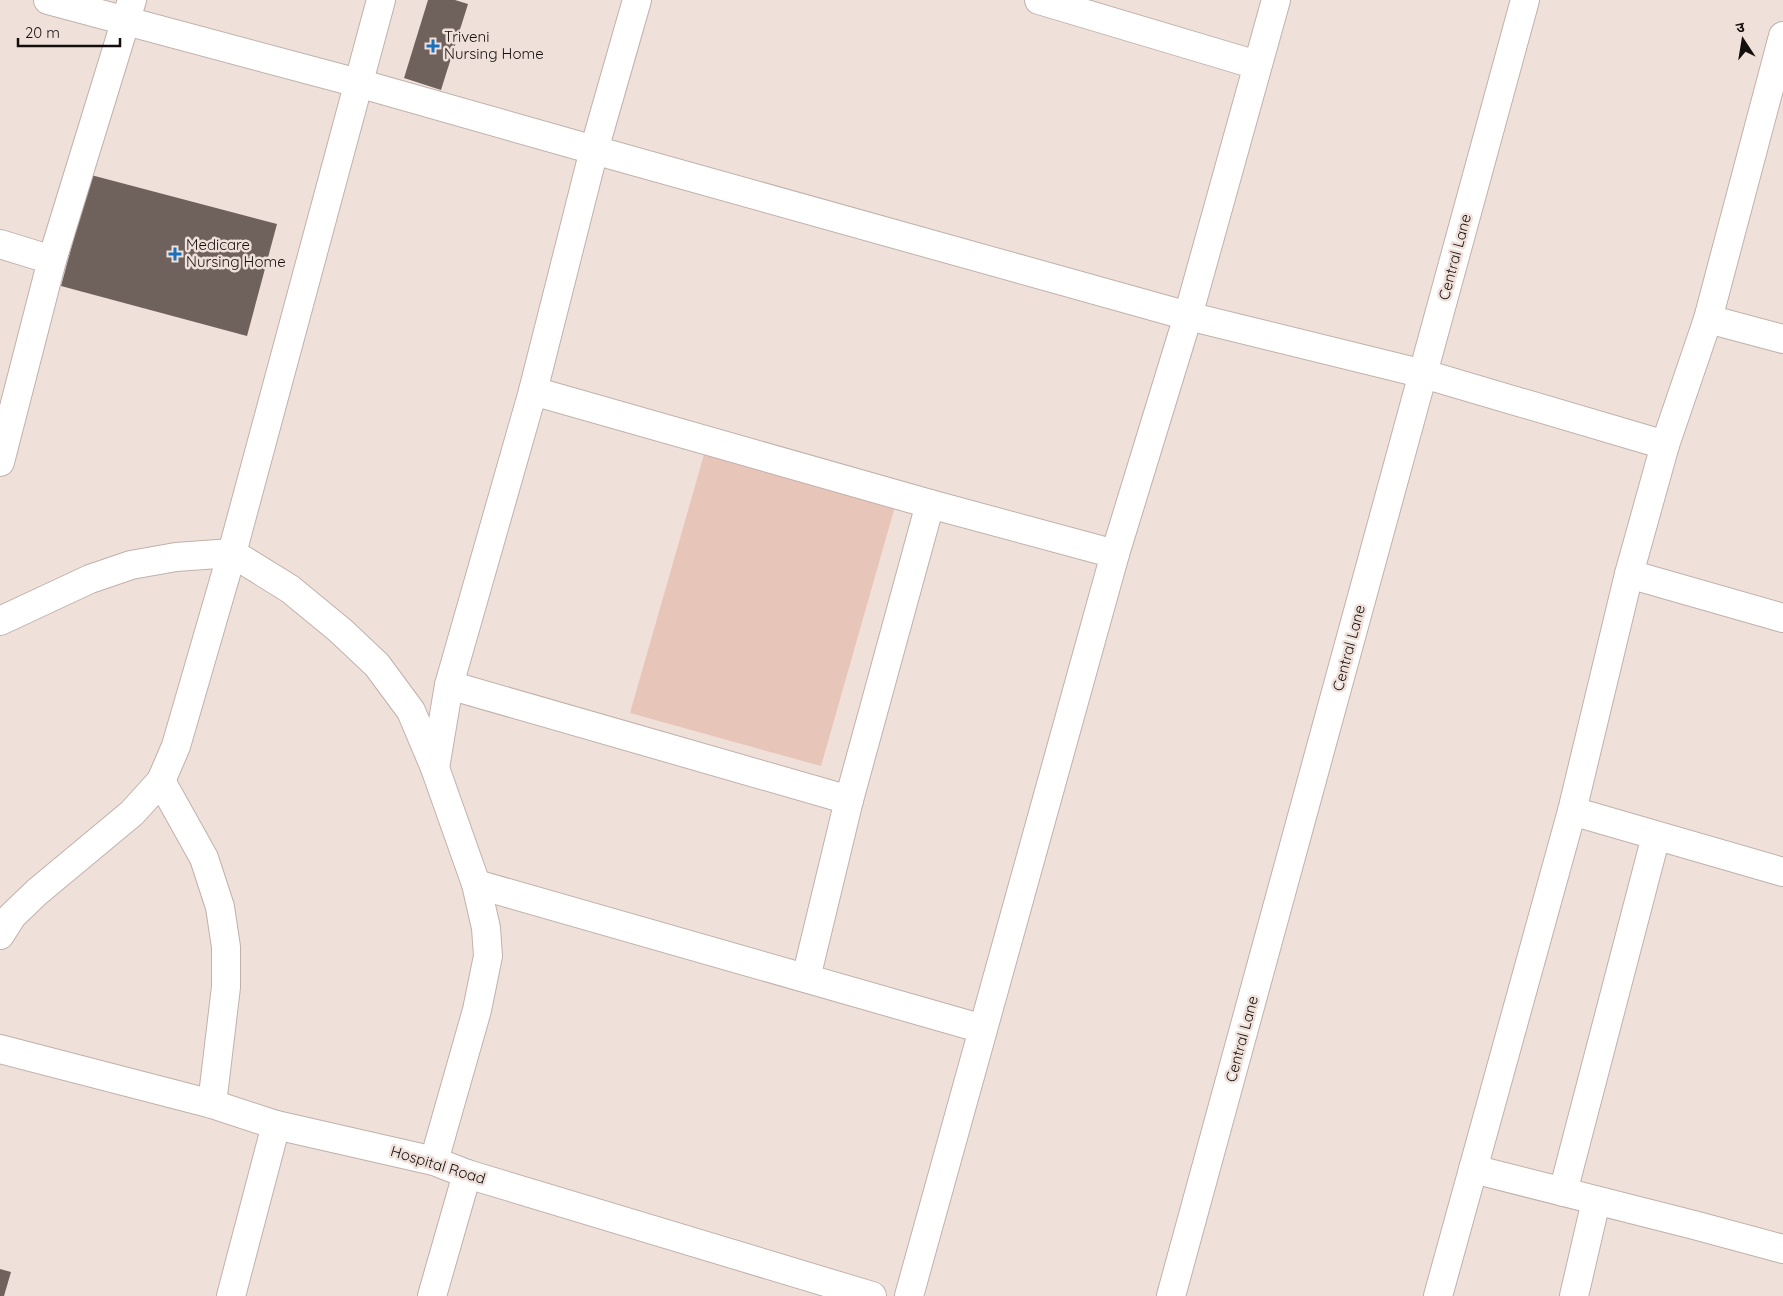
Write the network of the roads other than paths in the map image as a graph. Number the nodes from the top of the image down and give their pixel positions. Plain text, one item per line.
1 (48, 0) edge
2 (381, 0) edge
3 (637, 0) edge
4 (1276, 0) edge
5 (1525, 0) edge
6 (1054, 2) edge
7 (129, 10) edge
8 (1783, 36) edge
9 (1257, 66) junction
10 (1778, 80) edge
11 (358, 83) junction
12 (594, 150) junction
13 (0, 244) edge
14 (52, 260) junction
15 (1188, 316) junction
16 (1708, 319) junction
17 (1783, 339) edge
18 (1424, 374) junction
19 (533, 391) junction
20 (1665, 444) junction
21 (0, 462) edge
22 (930, 504) junction
23 (232, 553) junction
24 (1115, 554) junction
25 (1629, 574) junction
26 (1783, 618) edge
27 (0, 621) edge
28 (450, 685) junction
29 (435, 768) junction
30 (161, 780) junction
31 (849, 800) junction
32 (1572, 811) junction
33 (1656, 836) junction
34 (1783, 872) edge
35 (476, 884) junction
36 (0, 935) edge
37 (806, 978) junction
38 (983, 1029) junction
39 (0, 1049) edge
40 (212, 1104) junction
41 (276, 1124) junction
42 (434, 1161) junction
43 (1473, 1169) junction
44 (467, 1174) junction
45 (1563, 1192) junction
46 (1596, 1200) junction
47 (1783, 1249) edge
48 (231, 1296) edge
49 (432, 1296) edge
50 (872, 1296) edge
51 (909, 1296) edge
52 (1171, 1296) edge
53 (1438, 1296) edge
54 (1574, 1296) edge

1 - 7 street
2 - 11 street
3 - 12 street
4 - 9 street
5 - 18 street, Central Lane
6 - 9 street
7 - 11 street
7 - 14 street
8 - 10 street
9 - 15 street
10 - 16 street
11 - 12 street
11 - 23 street
12 - 15 street
12 - 19 street
13 - 14 street
14 - 21 street
15 - 18 street
15 - 24 street
16 - 17 street
16 - 20 street
18 - 20 street
18 - 52 street, Central Lane
19 - 22 street
19 - 28 street
20 - 25 street
22 - 24 street
22 - 31 street
23 - 27 street
23 - 29 street
23 - 30 street
24 - 38 street
25 - 26 street
25 - 32 street
28 - 29 street
28 - 31 street
29 - 35 street
30 - 36 street
30 - 40 street
31 - 37 street
32 - 33 street
32 - 43 street
33 - 34 street
33 - 45 street
35 - 37 street
35 - 42 street
37 - 38 street
38 - 51 street
39 - 40 street, Hospital Road
40 - 41 street, Hospital Road
41 - 42 street, Hospital Road
41 - 48 street
42 - 44 street, Hospital Road
43 - 45 street
43 - 53 street
44 - 49 street
44 - 50 street, Hospital Road
45 - 46 street
46 - 47 street
46 - 54 street

